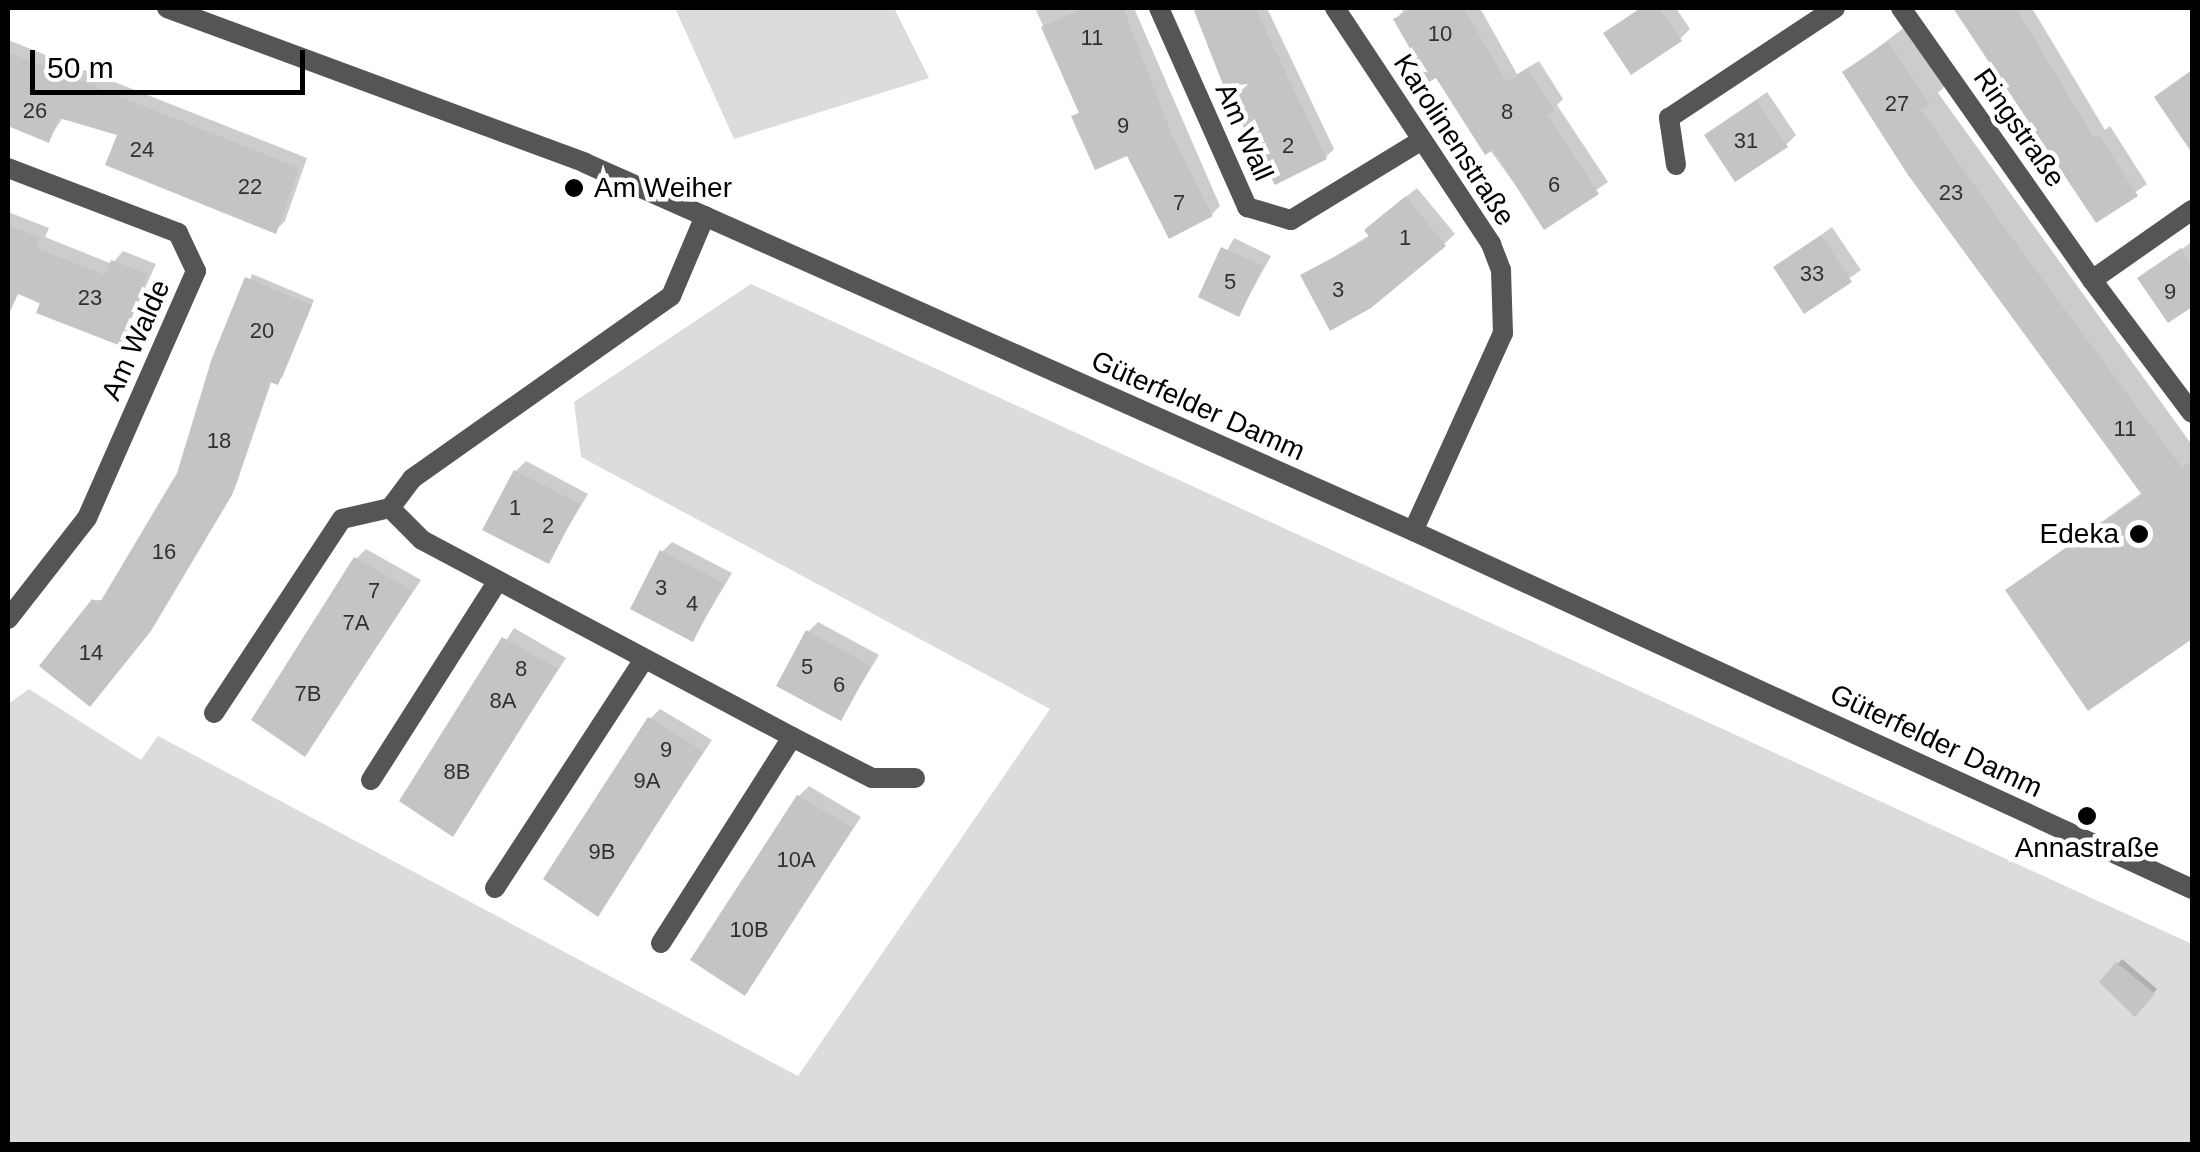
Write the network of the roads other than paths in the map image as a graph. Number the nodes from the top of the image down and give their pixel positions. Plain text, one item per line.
1 (167, 8) edge
2 (1159, 8) edge
3 (1335, 8) edge
4 (1835, 8) edge
5 (1901, 8) edge
6 (217, 17) edge
7 (1422, 140) junction
8 (1676, 165) dead end
9 (8, 168) edge
10 (2192, 210) edge
11 (705, 216) junction
12 (2092, 280) junction
13 (2192, 414) edge
14 (390, 508) junction
15 (1413, 532) junction
16 (498, 581) junction
17 (8, 619) edge
18 (644, 659) junction
19 (214, 714) dead end
20 (792, 737) junction
21 (914, 778) dead end
22 (371, 780) dead end
23 (495, 888) dead end
24 (2192, 888) edge
25 (660, 943) dead end

1 - 6 street, Güterfelder Damm
2 - 7 street, Am Wall
3 - 7 street, Karolinenstraße
4 - 8 street
5 - 12 street, Ringstraße
6 - 11 street, Güterfelder Damm
7 - 15 street, Karolinenstraße
9 - 17 street, Am Walde
10 - 12 street
11 - 14 street
11 - 15 street, Güterfelder Damm
12 - 13 street, Ringstraße
14 - 16 street
14 - 19 street
15 - 24 street, Güterfelder Damm
16 - 18 street
16 - 22 street
18 - 20 street
18 - 23 street
20 - 21 street
20 - 25 street

